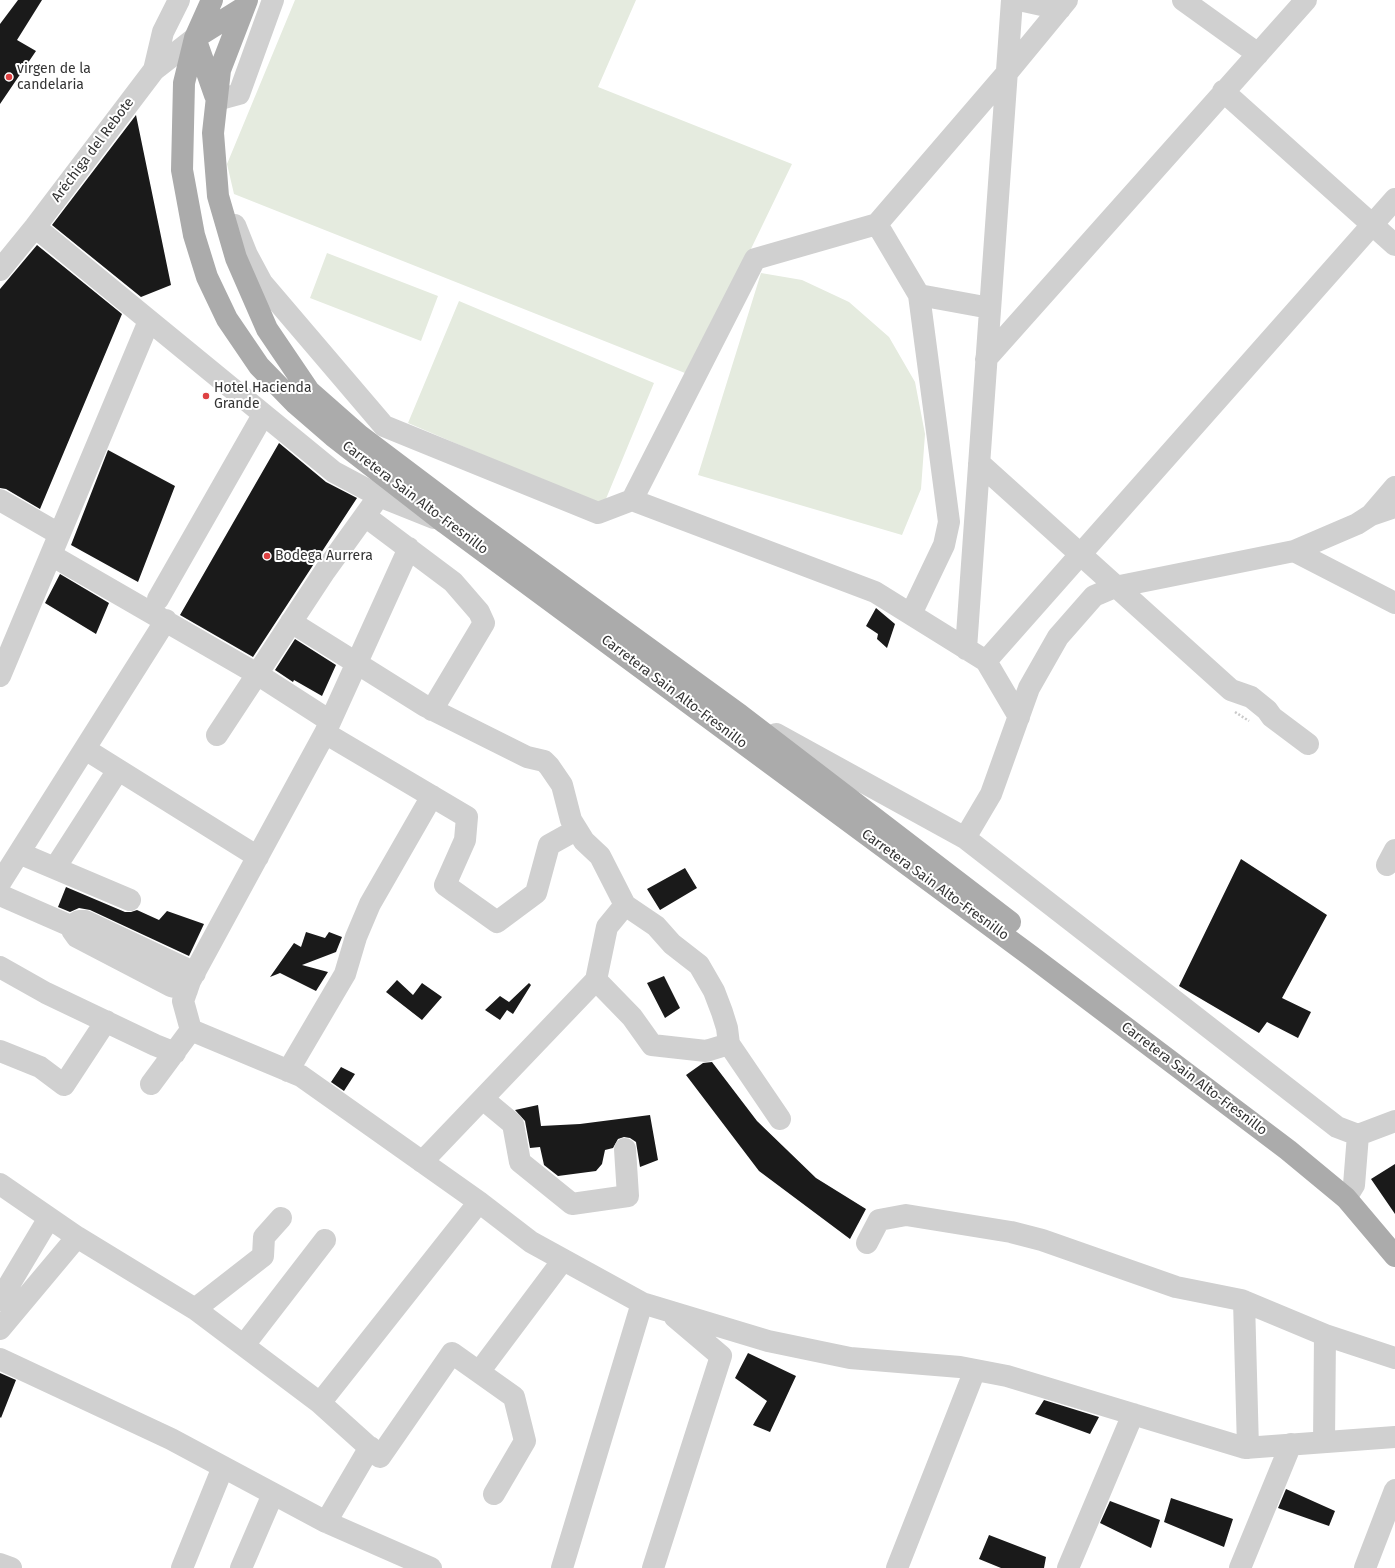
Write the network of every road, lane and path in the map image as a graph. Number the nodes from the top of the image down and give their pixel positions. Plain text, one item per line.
1 (179, 0) edge
2 (212, 0) edge
3 (273, 0) edge
4 (1012, 0) edge
5 (1019, 0) edge
6 (1183, 0) edge
7 (1306, 0) edge
8 (245, 4) edge
9 (1063, 4) edge
10 (195, 38) junction
11 (1258, 54) junction
12 (154, 70) junction
13 (1006, 74) junction
14 (1223, 91) junction
15 (217, 100) junction
16 (218, 196) junction
17 (1395, 199) edge
18 (877, 224) junction
19 (1373, 225) junction
20 (35, 227) junction
21 (1395, 245) edge
22 (1, 270) edge
23 (919, 295) junction
24 (990, 308) junction
25 (149, 321) junction
26 (986, 359) junction
27 (264, 415) junction
28 (979, 463) junction
29 (1395, 487) edge
30 (379, 496) junction
31 (0, 500) edge
32 (632, 500) junction
33 (1395, 507) edge
34 (1371, 515) junction
35 (365, 516) junction
36 (453, 517) junction
37 (60, 534) junction
38 (409, 548) junction
39 (1294, 551) junction
40 (51, 555) junction
41 (1080, 555) junction
42 (1115, 587) junction
43 (158, 599) dead end
44 (1395, 603) edge
45 (911, 614) junction
46 (166, 620) junction
47 (291, 622) junction
48 (966, 649) junction
49 (986, 661) junction
50 (356, 663) junction
51 (257, 674) junction
52 (0, 676) edge
53 (432, 710) junction
54 (740, 715) junction
55 (1019, 717) junction
56 (713, 720) junction
57 (328, 727) junction
58 (216, 735) dead end
59 (1308, 744) dead end
60 (84, 749) junction
61 (118, 770) junction
62 (432, 796) junction
63 (576, 830) junction
64 (965, 838) junction
65 (19, 853) junction
66 (258, 857) junction
67 (55, 868) junction
68 (0, 883) edge
69 (0, 895) edge
70 (130, 900) dead end
71 (625, 905) junction
72 (0, 967) edge
73 (596, 980) junction
74 (191, 981) junction
75 (106, 1021) junction
76 (191, 1030) junction
77 (728, 1044) junction
78 (0, 1051) edge
79 (175, 1053) junction
80 (288, 1071) junction
81 (151, 1084) dead end
82 (483, 1099) junction
83 (780, 1119) dead end
84 (1395, 1121) edge
85 (1358, 1135) junction
86 (625, 1149) dead end
87 (422, 1162) junction
88 (0, 1184) edge
89 (1348, 1195) junction
90 (479, 1202) junction
91 (49, 1218) junction
92 (281, 1218) dead end
93 (77, 1237) junction
94 (1395, 1237) edge
95 (324, 1240) dead end
96 (867, 1243) dead end
97 (1395, 1256) edge
98 (563, 1260) junction
99 (0, 1300) edge
100 (1244, 1301) junction
101 (642, 1303) junction
102 (195, 1310) junction
103 (668, 1311) junction
104 (0, 1329) edge
105 (1325, 1335) junction
106 (244, 1345) junction
107 (1395, 1358) edge
108 (0, 1359) edge
109 (975, 1370) junction
110 (479, 1372) junction
111 (320, 1403) junction
112 (1133, 1414) junction
113 (1395, 1437) edge
114 (1324, 1442) junction
115 (1291, 1444) junction
116 (370, 1448) junction
117 (1248, 1448) junction
118 (223, 1467) junction
119 (1395, 1490) edge
120 (273, 1494) junction
121 (494, 1494) dead end
122 (326, 1522) junction
123 (0, 1564) edge
124 (11, 1568) edge
125 (182, 1568) edge
126 (241, 1568) edge
127 (431, 1568) edge
128 (562, 1568) edge
129 (653, 1568) edge
130 (897, 1568) edge
131 (1068, 1568) edge
132 (1240, 1568) edge
133 (1365, 1568) edge

1 - 12 street
2 - 10 main road, Carretera Sain Alto-Fresnillo
3 - 15 street
4 - 13 street
5 - 9 street
6 - 11 street
7 - 11 street
8 - 10 main road
8 - 15 main road
9 - 13 street
10 - 12 street, Aréchiga del Rebote
10 - 15 main road
10 - 36 main road, Carretera Sain Alto-Fresnillo
11 - 14 street
12 - 20 street, Aréchiga del Rebote
13 - 18 street
13 - 24 street
14 - 19 street
14 - 26 street
15 - 16 main road
16 - 32 street
16 - 36 main road
17 - 19 street
18 - 23 street
18 - 32 street
19 - 21 street
19 - 41 street
20 - 22 street, Aréchiga del Rebote
20 - 25 street
23 - 24 street
23 - 45 street
24 - 26 street
25 - 27 street
25 - 37 street
26 - 28 street
27 - 30 street
27 - 43 street
28 - 41 street
28 - 48 street
29 - 34 street
30 - 35 street
30 - 36 street
31 - 37 street
32 - 45 street
33 - 34 street
34 - 39 street
35 - 38 street
35 - 47 street
36 - 54 main road
36 - 56 main road, Carretera Sain Alto-Fresnillo
37 - 40 street
38 - 50 street
38 - 53 street
39 - 42 street
39 - 44 street
40 - 46 street
40 - 52 street
41 - 42 street
41 - 49 street
42 - 55 street
42 - 59 street
45 - 48 street
46 - 51 street
46 - 60 street
47 - 50 street
47 - 51 street
48 - 49 street
49 - 55 street
50 - 53 street
50 - 57 street
51 - 57 street
51 - 58 street
53 - 63 street
54 - 56 street
54 - 64 street
54 - 89 main road
55 - 64 street
56 - 89 main road, Carretera Sain Alto-Fresnillo
57 - 62 street
57 - 66 street
60 - 61 street
60 - 65 street
61 - 66 street
61 - 67 street
62 - 63 street
62 - 80 street
63 - 71 street
64 - 85 street
65 - 67 street
65 - 68 street
66 - 74 street
67 - 70 street
69 - 74 street
71 - 73 street
71 - 77 street
72 - 75 street
73 - 77 street
73 - 82 street
74 - 76 street
75 - 78 street
75 - 79 street
76 - 79 street
76 - 80 street
77 - 83 street
79 - 81 street
80 - 87 street
82 - 86 street
82 - 87 street
84 - 85 street
85 - 89 street
87 - 90 street
88 - 91 street
89 - 94 main road
89 - 97 main road, Carretera Sain Alto-Fresnillo
90 - 98 street
90 - 111 street
91 - 93 street
91 - 99 street
92 - 102 street
93 - 102 street
93 - 104 street
95 - 106 street
96 - 100 street
98 - 101 street
98 - 110 street
100 - 105 street
100 - 117 street
101 - 103 street
101 - 128 street
102 - 106 street
103 - 109 street
103 - 129 street
105 - 107 street
105 - 114 street
106 - 111 street
108 - 118 street
109 - 112 street
109 - 130 street
110 - 116 street
110 - 121 street
111 - 116 street
112 - 117 street
112 - 131 street
113 - 114 street
114 - 115 street
115 - 117 street
115 - 132 street
116 - 122 street
118 - 120 street
118 - 125 street
119 - 133 street
120 - 122 street
120 - 126 street
122 - 127 street
123 - 124 street

